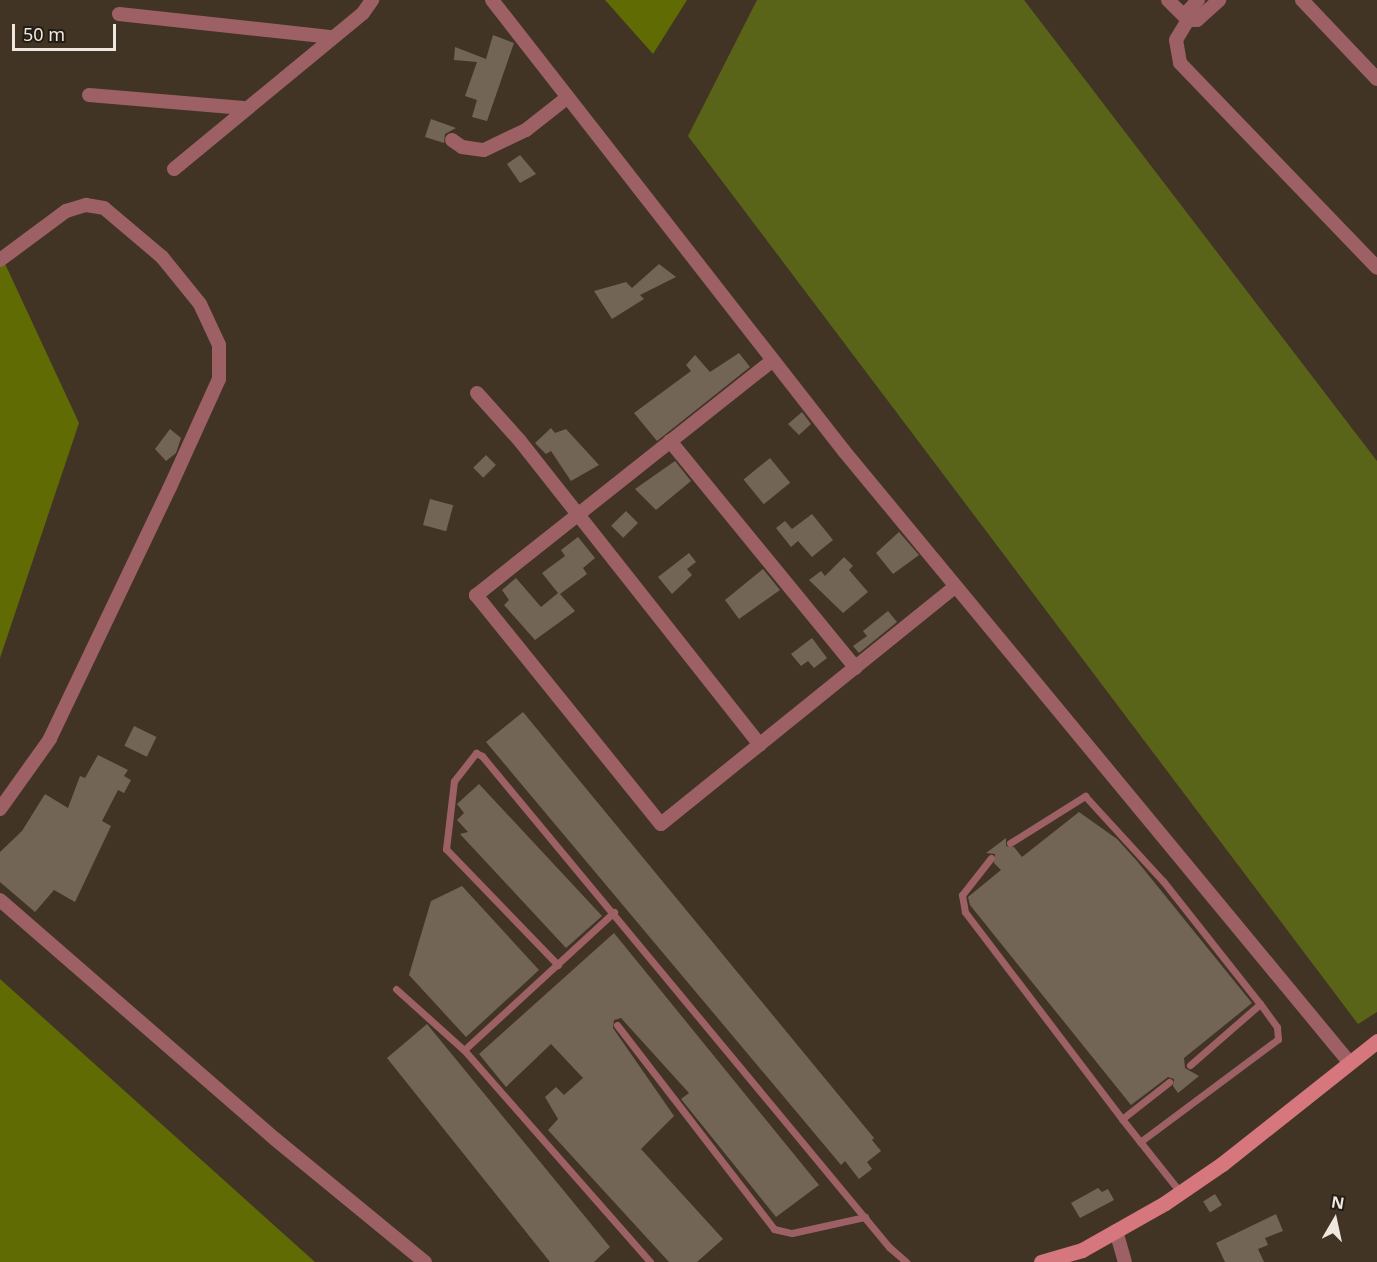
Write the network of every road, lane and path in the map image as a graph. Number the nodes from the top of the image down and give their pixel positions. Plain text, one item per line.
1 (372, 0) edge
2 (492, 0) edge
3 (1168, 0) edge
4 (1198, 0) edge
5 (1219, 0) edge
6 (1302, 0) edge
7 (119, 14) dead end
8 (1188, 20) junction
9 (330, 37) junction
10 (1377, 79) edge
11 (89, 95) dead end
12 (568, 97) junction
13 (243, 108) junction
14 (452, 140) dead end
15 (174, 169) dead end
16 (0, 260) edge
17 (1377, 268) edge
18 (772, 360) junction
19 (477, 393) dead end
20 (670, 441) junction
21 (576, 515) junction
22 (955, 587) junction
23 (856, 668) junction
24 (760, 745) junction
25 (0, 809) edge
26 (1011, 843) dead end
27 (991, 858) dead end
28 (0, 900) edge
29 (614, 912) junction
30 (558, 965) junction
31 (396, 989) dead end
32 (1260, 1004) junction
33 (616, 1025) dead end
34 (1377, 1041) edge
35 (464, 1050) junction
36 (1350, 1063) junction
37 (1190, 1065) dead end
38 (1169, 1082) dead end
39 (1122, 1119) junction
40 (1140, 1142) junction
41 (1180, 1192) junction
42 (865, 1217) junction
43 (1116, 1231) junction
44 (425, 1262) edge
45 (650, 1262) edge
46 (906, 1262) edge
47 (1041, 1262) edge
48 (1125, 1262) edge

1 - 9 street
2 - 12 street
3 - 8 street
4 - 8 street
5 - 8 street
6 - 10 street
7 - 9 street
8 - 17 street
9 - 13 street
11 - 13 street
12 - 14 street
12 - 18 street
13 - 15 street
16 - 25 street
18 - 20 street
18 - 22 street
19 - 21 street
20 - 21 street
20 - 23 street
21 - 24 street
21 - 24 street
22 - 23 street
22 - 36 street
23 - 24 street
26 - 32 lane
27 - 39 lane
28 - 44 street
29 - 30 lane
29 - 30 lane
29 - 42 lane
30 - 35 lane
31 - 35 lane
32 - 37 lane
32 - 40 lane
33 - 42 lane
34 - 36 main road
35 - 45 lane
36 - 41 main road
38 - 39 lane
39 - 40 lane
40 - 41 lane
41 - 43 main road
42 - 46 lane
43 - 47 main road
43 - 48 street

